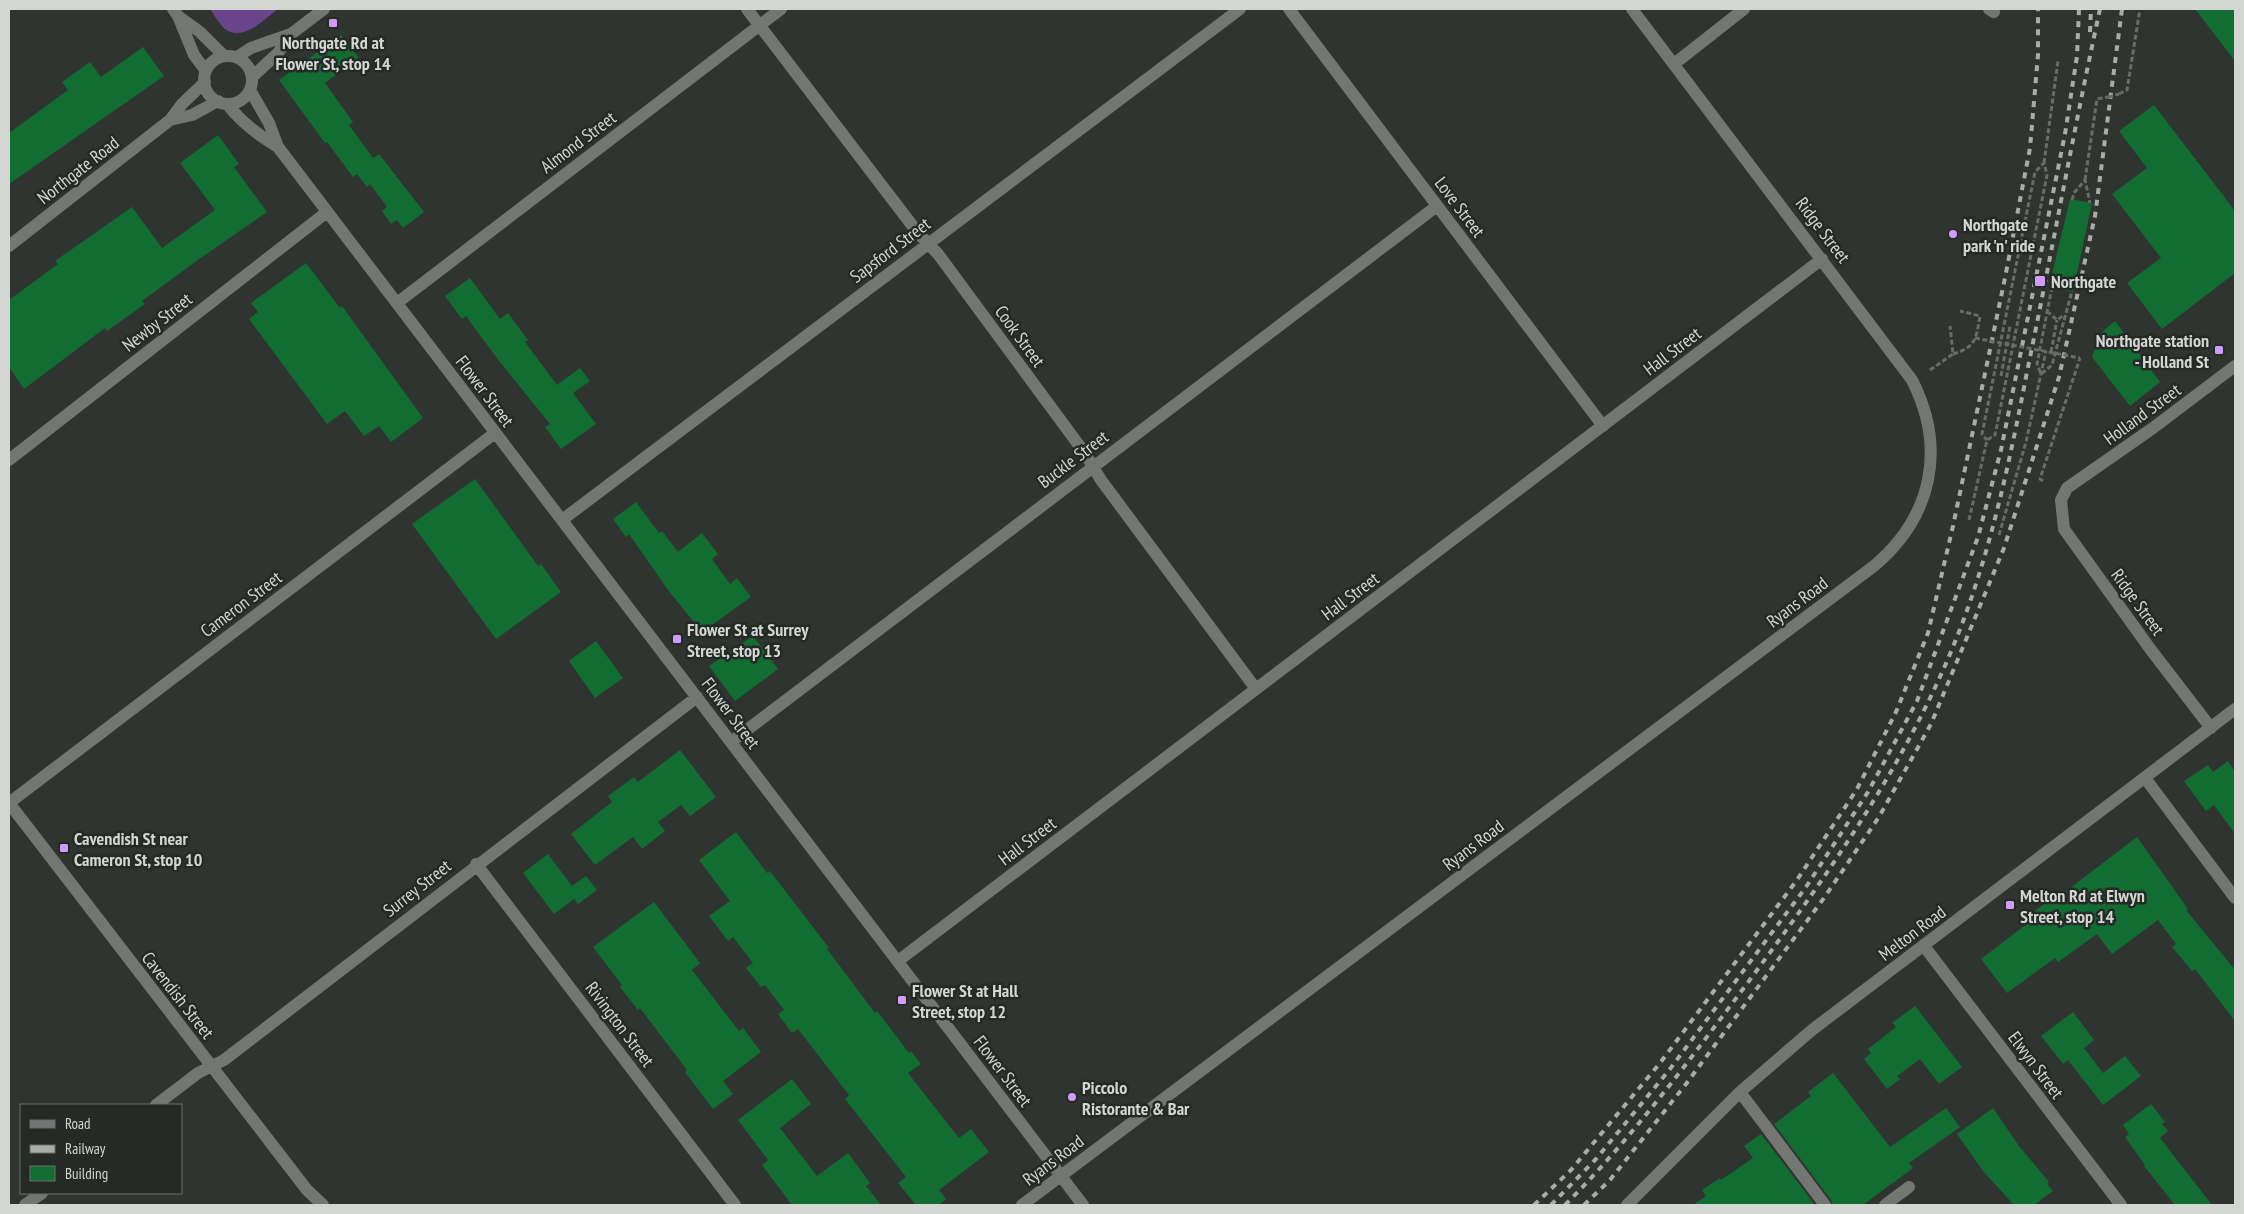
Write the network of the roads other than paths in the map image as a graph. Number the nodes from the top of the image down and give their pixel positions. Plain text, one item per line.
1 (324, 9) edge
2 (747, 9) edge
3 (780, 9) edge
4 (1240, 9) edge
5 (1289, 9) edge
6 (1632, 9) edge
7 (1744, 9) edge
8 (176, 12) edge
9 (760, 25) junction
10 (291, 34) junction
11 (224, 56) junction
12 (237, 58) junction
13 (1674, 64) junction
14 (205, 77) junction
15 (252, 77) junction
16 (250, 90) junction
17 (222, 102) junction
18 (170, 120) junction
19 (278, 147) junction
20 (1437, 206) junction
21 (327, 212) junction
22 (928, 243) junction
23 (9, 246) edge
24 (1822, 259) junction
25 (397, 303) junction
26 (2235, 366) edge
27 (1603, 426) junction
28 (495, 433) junction
29 (9, 460) edge
30 (1093, 466) junction
31 (2067, 488) joint
32 (1925, 495) joint
33 (562, 520) junction
34 (1256, 689) junction
35 (697, 697) junction
36 (2235, 709) edge
37 (2211, 728) junction
38 (731, 742) junction
39 (2146, 778) junction
40 (9, 803) edge
41 (476, 864) junction
42 (2235, 898) edge
43 (1924, 946) junction
44 (898, 961) junction
45 (211, 1066) junction
46 (1740, 1092) junction
47 (157, 1104) edge
48 (1061, 1176) junction
49 (1909, 1188) dead end
50 (41, 1194) edge
51 (25, 1205) edge
52 (323, 1205) edge
53 (735, 1205) edge
54 (1022, 1205) edge
55 (1083, 1205) edge
56 (1627, 1205) edge
57 (1825, 1205) edge
58 (1885, 1205) edge
59 (2121, 1205) edge

1 - 10 street
2 - 9 street, Cook Street
3 - 9 street, Almond Street
4 - 22 street, Sapsford Street
5 - 20 street, Love Street
6 - 13 street, Ridge Street
7 - 13 street
8 - 11 street
8 - 14 street
9 - 22 street, Cook Street
9 - 25 street, Almond Street
10 - 12 street
10 - 15 street
11 - 12 street
11 - 14 street
12 - 15 street
13 - 24 street, Ridge Street
14 - 17 street
14 - 18 street, Northgate Road
15 - 16 street
16 - 17 street
16 - 19 street, Flower Street
17 - 18 street, Northgate Road
17 - 19 street, Flower Street
18 - 23 street, Northgate Road
19 - 21 street, Flower Street
20 - 27 street, Love Street
20 - 30 street, Buckle Street
21 - 25 street, Flower Street
21 - 29 street, Newby Street
22 - 30 street, Cook Street
22 - 33 street, Sapsford Street
24 - 27 street, Hall Street
24 - 32 street, Ridge Street
25 - 28 street, Flower Street
26 - 31 street, Holland Street
27 - 34 street, Hall Street
28 - 33 street, Flower Street
28 - 40 street, Cameron Street
30 - 34 street, Cook Street
30 - 38 street, Buckle Street
31 - 37 street, Ridge Street
32 - 48 street, Ryans Road
33 - 35 street, Flower Street
34 - 44 street, Hall Street
35 - 38 street, Flower Street
35 - 41 street, Surrey Street
36 - 37 street, Melton Road
37 - 39 street, Melton Road
38 - 44 street, Flower Street
39 - 42 street
39 - 43 street, Melton Road
40 - 45 street, Cavendish Street
41 - 45 street, Surrey Street
41 - 53 street, Rivington Street
43 - 46 street, Melton Road
43 - 59 street, Elwyn Street
44 - 48 street, Flower Street
45 - 47 street, Surrey Street
45 - 52 street, Cavendish Street
46 - 56 street, Melton Road
46 - 57 street
48 - 54 street, Ryans Road
48 - 55 street, Flower Street
49 - 58 street
50 - 51 street

